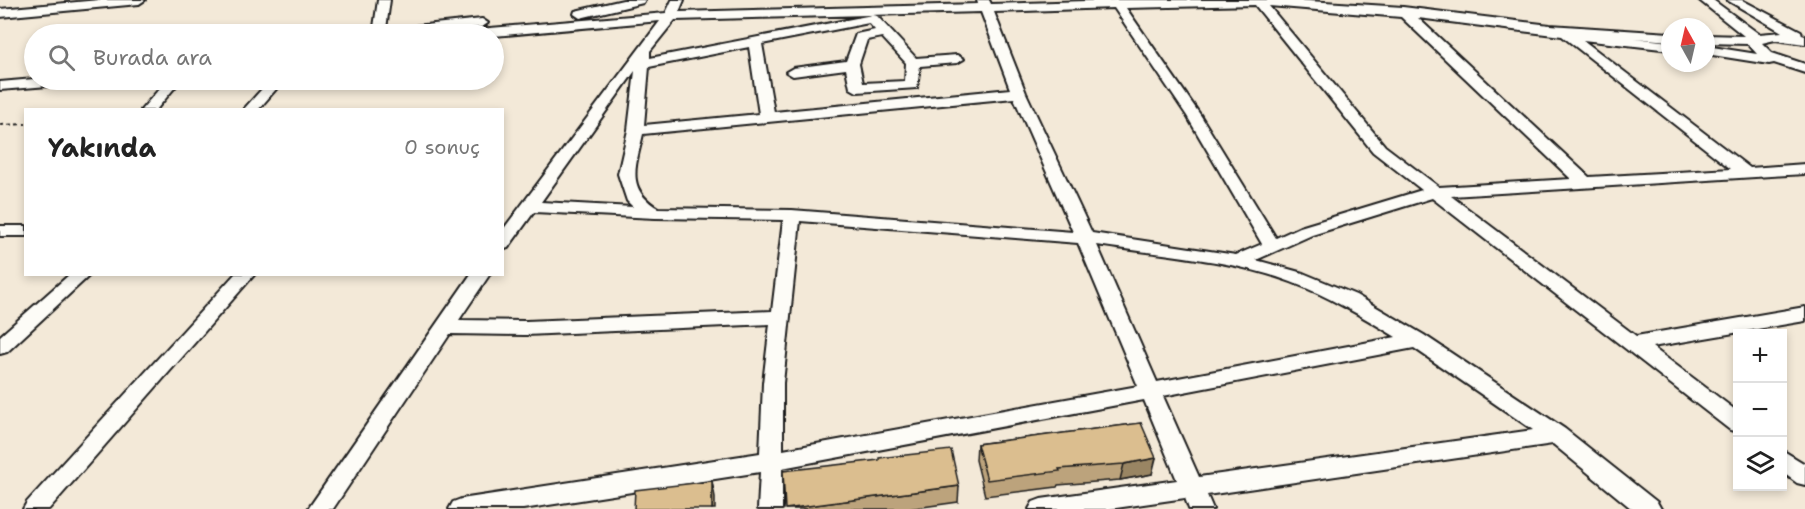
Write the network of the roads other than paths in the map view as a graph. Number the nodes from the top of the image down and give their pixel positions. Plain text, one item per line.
1 (139, 0) edge
2 (384, 0) edge
3 (639, 0) edge
4 (678, 0) edge
5 (1394, 0) edge
6 (1705, 0) edge
7 (1733, 0) edge
8 (111, 1) edge
9 (1258, 1) edge
10 (984, 4) edge
11 (1117, 4) junction
12 (921, 9) junction
13 (0, 13) edge
14 (1405, 13) junction
15 (580, 14) junction
16 (671, 16) junction
17 (873, 19) junction
18 (380, 24) edge
19 (480, 24) edge
20 (504, 31) edge
21 (1558, 31) junction
22 (885, 32) junction
23 (1661, 36) edge
24 (1715, 39) edge
25 (1757, 40) junction
26 (1805, 40) edge
27 (755, 42) junction
28 (1661, 45) edge
29 (1715, 51) edge
30 (643, 56) junction
31 (957, 59) dead end
32 (913, 62) junction
33 (1779, 62) junction
34 (852, 64) junction
35 (1801, 70) edge
36 (793, 72) dead end
37 (24, 73) edge
38 (0, 74) edge
39 (24, 84) edge
40 (0, 86) edge
41 (165, 90) edge
42 (268, 90) edge
43 (1019, 93) junction
44 (150, 108) edge
45 (252, 108) edge
46 (767, 117) junction
47 (636, 130) junction
48 (1805, 169) edge
49 (1747, 173) junction
50 (1585, 183) junction
51 (1433, 192) junction
52 (530, 207) junction
53 (655, 213) junction
54 (792, 215) junction
55 (0, 231) edge
56 (24, 231) edge
57 (1085, 238) junction
58 (504, 241) edge
59 (1272, 246) junction
60 (1238, 261) junction
61 (80, 276) edge
62 (244, 276) edge
63 (480, 276) edge
64 (1805, 314) edge
65 (780, 317) junction
66 (445, 327) junction
67 (1417, 340) junction
68 (1634, 343) junction
69 (0, 346) edge
70 (1151, 391) junction
71 (1733, 421) edge
72 (1557, 435) junction
73 (769, 461) junction
74 (1787, 463) edge
75 (1805, 476) edge
76 (1192, 488) junction
77 (36, 509) edge
78 (320, 509) edge
79 (461, 509) edge
80 (770, 509) edge
81 (1041, 509) edge
82 (1201, 509) edge
83 (1649, 509) edge

1 - 8 street
2 - 18 street
3 - 15 street
4 - 16 street
5 - 14 street
6 - 25 street
7 - 26 street
8 - 13 street
9 - 11 street
9 - 14 street
9 - 51 street
10 - 11 street
10 - 12 street
10 - 43 street
11 - 59 street
12 - 16 street
12 - 17 street
14 - 21 street
14 - 50 street
15 - 16 street
15 - 19 street
16 - 20 street
16 - 30 street
17 - 22 street
17 - 27 street
21 - 23 street
21 - 28 street
21 - 49 street
22 - 32 street
22 - 34 street
24 - 25 street
25 - 26 street
25 - 33 street
27 - 30 street
27 - 46 street
29 - 33 street
30 - 47 street
30 - 52 street
31 - 32 street
32 - 34 street
33 - 35 street
34 - 36 street
37 - 38 street
39 - 40 street
41 - 44 street
42 - 45 street
43 - 46 street
43 - 57 street
46 - 47 street
47 - 53 street
48 - 49 street
49 - 50 street
50 - 51 street
51 - 59 street
51 - 68 street
52 - 53 street
52 - 58 street
53 - 54 street
54 - 57 street
54 - 65 street
55 - 56 street
57 - 60 street
57 - 70 street
59 - 60 street
60 - 67 street
61 - 69 street
62 - 77 street
63 - 66 street
64 - 68 street
65 - 66 street
65 - 73 street
66 - 78 street
67 - 70 street
67 - 72 street
68 - 71 street
70 - 73 street
70 - 76 street
72 - 76 street
72 - 83 street
73 - 79 street
73 - 80 street
74 - 75 street
76 - 81 street
76 - 82 street

